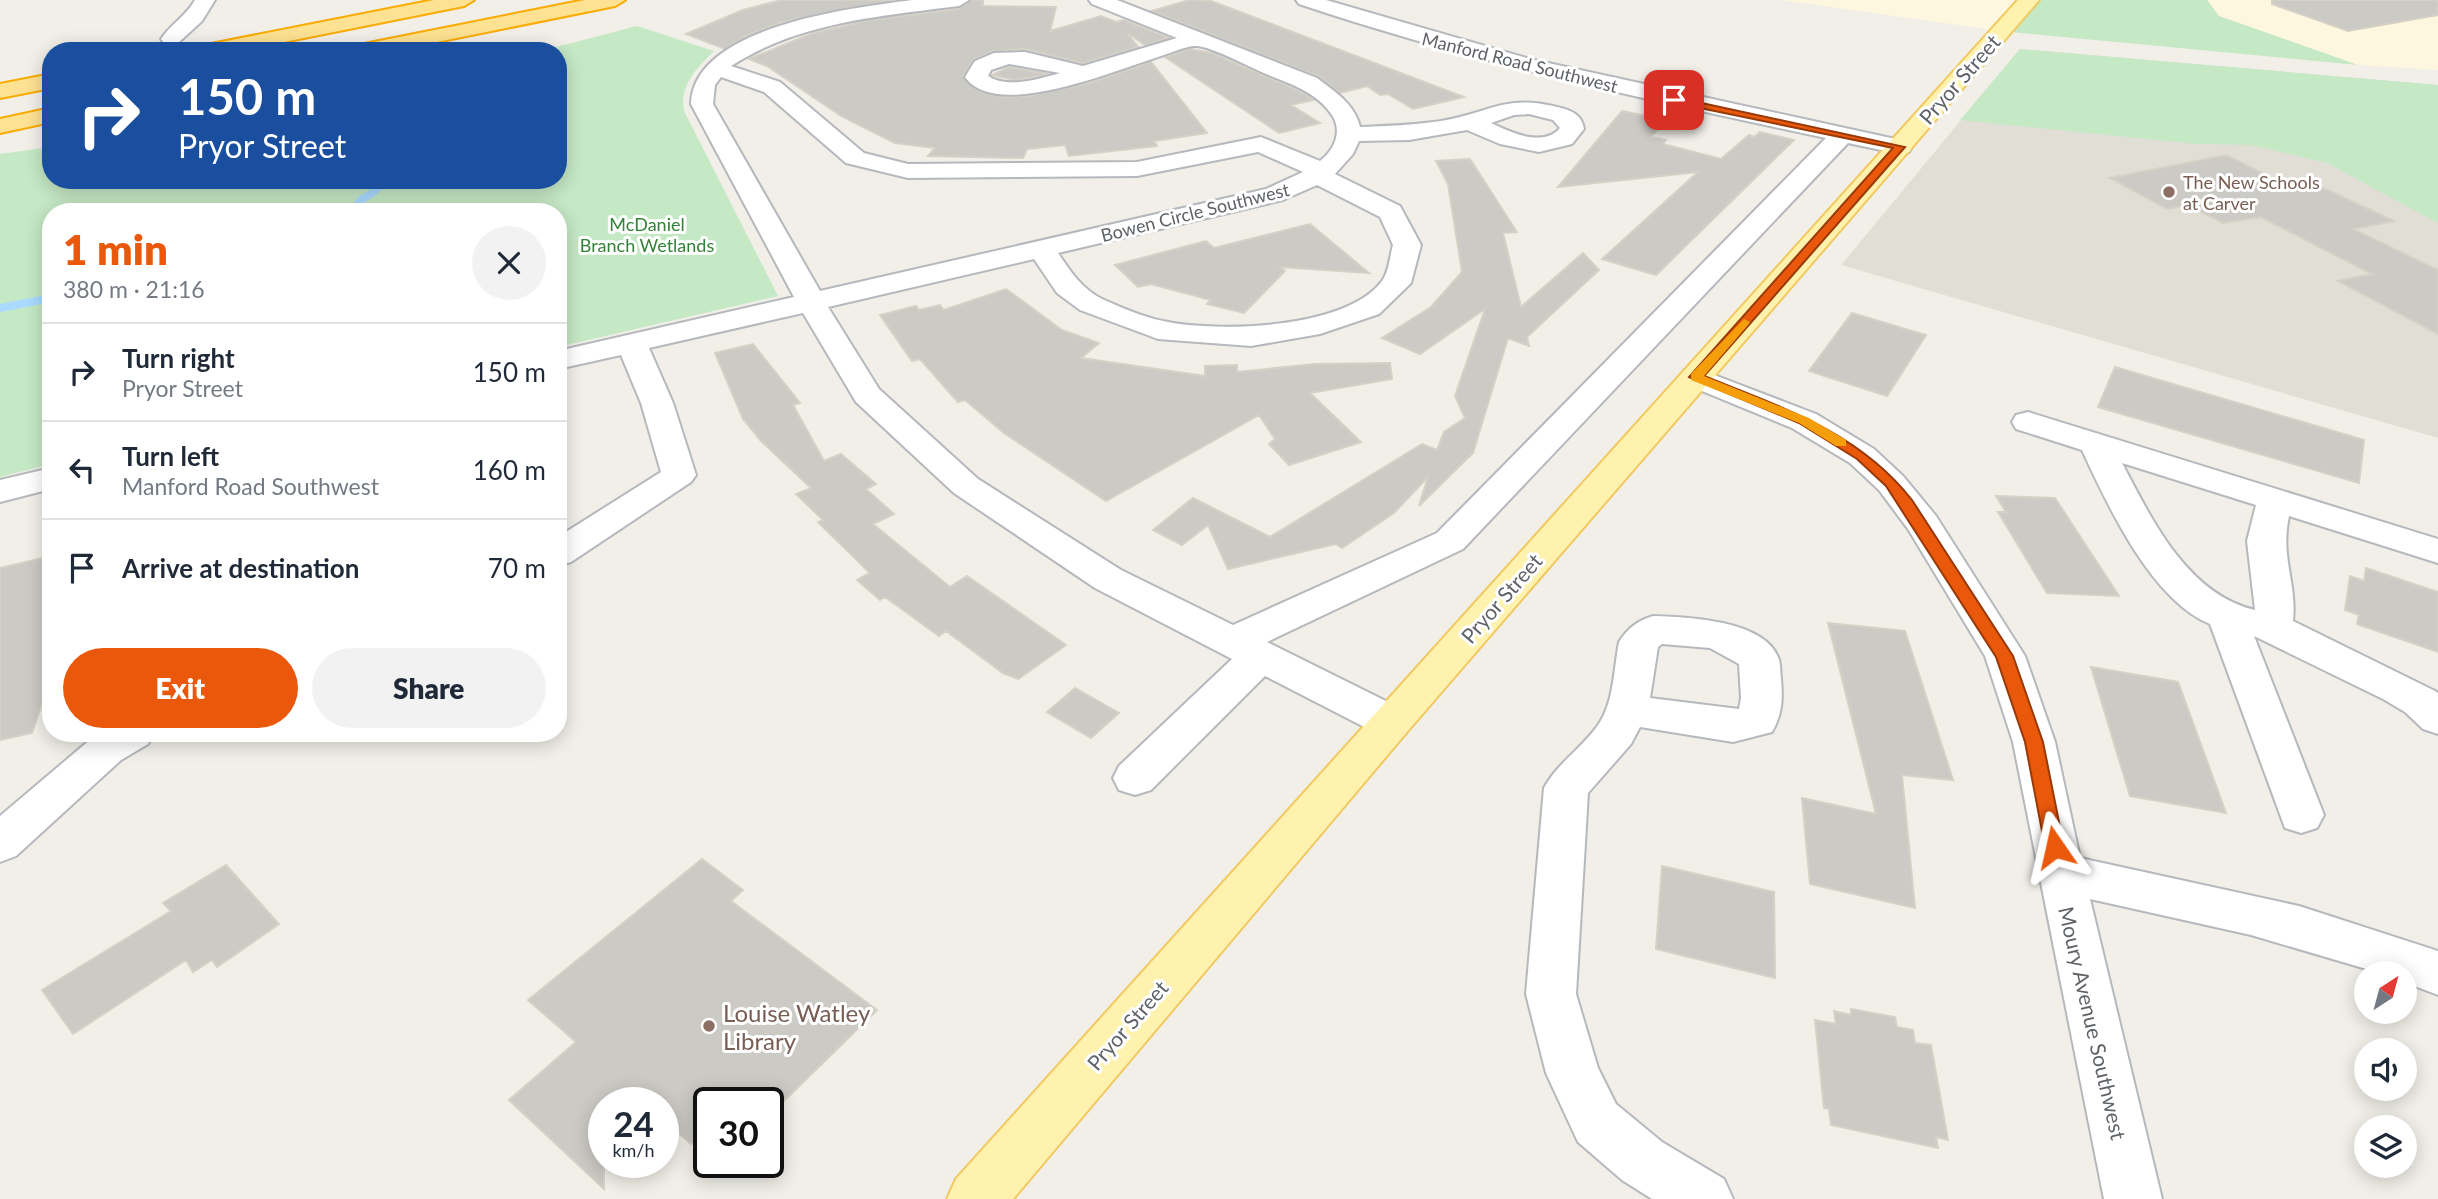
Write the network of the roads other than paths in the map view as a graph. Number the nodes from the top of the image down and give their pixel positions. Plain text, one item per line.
1 (205, 0) edge
2 (464, 0) edge
3 (615, 0) edge
4 (959, 0) edge
5 (1099, 0) edge
6 (1306, 0) edge
7 (2029, 0) edge
8 (1199, 38) junction
9 (171, 39) dead end
10 (252, 42) edge
11 (404, 42) edge
12 (717, 68) junction
13 (1083, 73) dead end
14 (42, 83) edge
15 (0, 91) edge
16 (42, 117) edge
17 (1470, 124) dead end
18 (0, 126) edge
19 (1349, 134) junction
20 (1843, 134) junction
21 (1900, 147) junction
22 (1321, 174) junction
23 (1041, 249) junction
24 (811, 302) junction
25 (631, 343) junction
26 (567, 358) edge
27 (1696, 377) junction
28 (2028, 422) dead end
29 (2096, 444) junction
30 (42, 480) edge
31 (0, 491) edge
32 (2275, 500) junction
33 (567, 548) edge
34 (2438, 551) edge
35 (2227, 618) junction
36 (2273, 628) junction
37 (1246, 649) junction
38 (1627, 710) dead end
39 (2438, 718) edge
40 (1391, 722) junction
41 (117, 742) edge
42 (1136, 778) dead end
43 (2301, 815) dead end
44 (0, 843) edge
45 (2060, 873) junction
46 (2438, 973) edge
47 (976, 1199) edge
48 (1704, 1199) edge
49 (2133, 1199) edge

1 - 9 street
2 - 10 highway
3 - 11 highway
4 - 12 street
5 - 8 street
6 - 20 street, Manford Road Southwest
7 - 21 main road, Pryor Street
8 - 13 street
8 - 19 street
12 - 22 street
12 - 24 street
14 - 15 highway
16 - 18 highway
17 - 19 street
19 - 22 street, Bowen Circle Southwest
20 - 21 street, Manford Road Southwest
20 - 37 street
21 - 27 main road, Pryor Street
22 - 23 street, Bowen Circle Southwest
22 - 23 street
23 - 24 street, Bowen Circle Southwest
24 - 25 street, Bowen Circle Southwest
24 - 37 street
25 - 26 street, Bowen Circle Southwest
25 - 33 street
27 - 40 main road, Pryor Street
27 - 45 street, Moury Avenue Southwest
28 - 29 street
29 - 32 street
29 - 35 street
30 - 31 street
32 - 34 street
32 - 36 street
35 - 36 street
35 - 43 street
36 - 39 street
37 - 40 street
37 - 42 street
38 - 48 street
40 - 47 main road, Pryor Street
41 - 44 street
45 - 46 street
45 - 49 street, Moury Avenue Southwest

